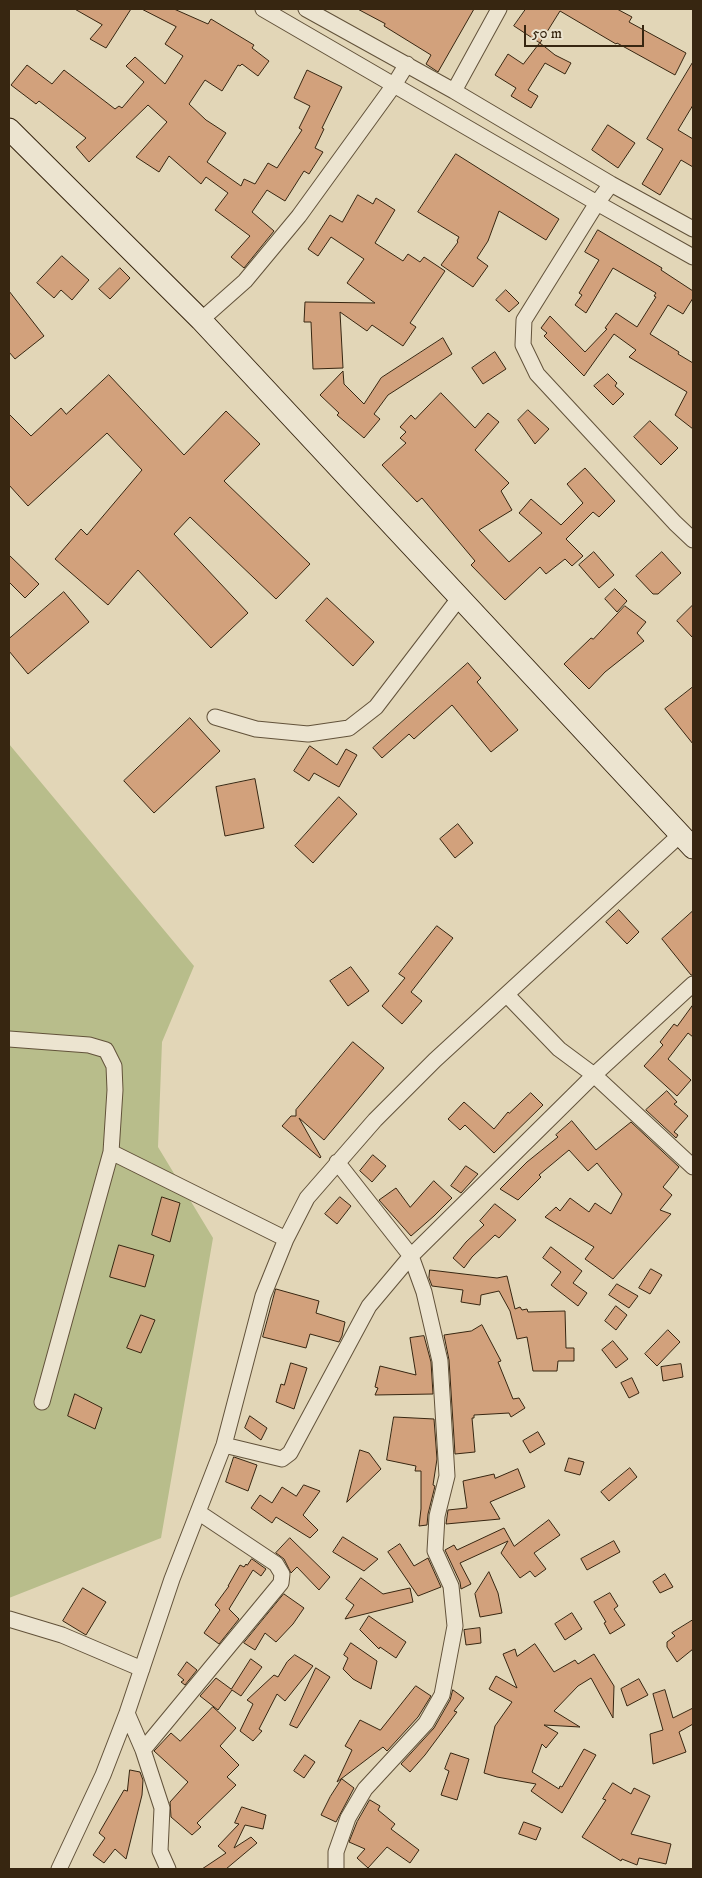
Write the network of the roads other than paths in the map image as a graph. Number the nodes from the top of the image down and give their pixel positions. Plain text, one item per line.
1 (263, 9) edge
2 (306, 9) edge
3 (498, 9) edge
4 (407, 64) junction
5 (394, 85) junction
6 (454, 91) junction
7 (530, 136) junction
8 (11, 137) edge
9 (520, 157) junction
10 (611, 184) junction
11 (597, 203) junction
12 (693, 229) edge
13 (693, 257) edge
14 (201, 320) junction
15 (693, 540) edge
16 (460, 597) junction
17 (215, 717) dead end
18 (687, 841) edge
19 (693, 984) edge
20 (507, 995) junction
21 (9, 1039) edge
22 (594, 1075) junction
23 (111, 1152) junction
24 (337, 1162) junction
25 (693, 1167) edge
26 (286, 1238) junction
27 (411, 1256) junction
28 (42, 1402) dead end
29 (224, 1445) junction
30 (198, 1512) junction
31 (9, 1619) edge
32 (142, 1669) junction
33 (127, 1713) junction
34 (143, 1750) junction
35 (59, 1869) edge
36 (168, 1869) edge
37 (336, 1869) edge

1 - 5 street
2 - 4 street
3 - 6 street
4 - 5 street
4 - 6 street
5 - 9 street
5 - 14 street
6 - 7 street
7 - 9 street
7 - 10 street
8 - 14 main road
9 - 11 street
10 - 11 street
10 - 12 street
11 - 13 street
11 - 15 street
14 - 16 main road
16 - 17 street
16 - 18 main road
18 - 20 street
19 - 22 street
20 - 22 street
20 - 24 street
21 - 23 street
22 - 25 street
22 - 27 street
23 - 26 street
23 - 28 street
24 - 26 street
24 - 27 street
26 - 29 street
27 - 29 street
27 - 37 street
29 - 30 street
30 - 32 street
30 - 34 street
31 - 32 street
32 - 33 street
33 - 34 street
33 - 35 street
34 - 36 street

